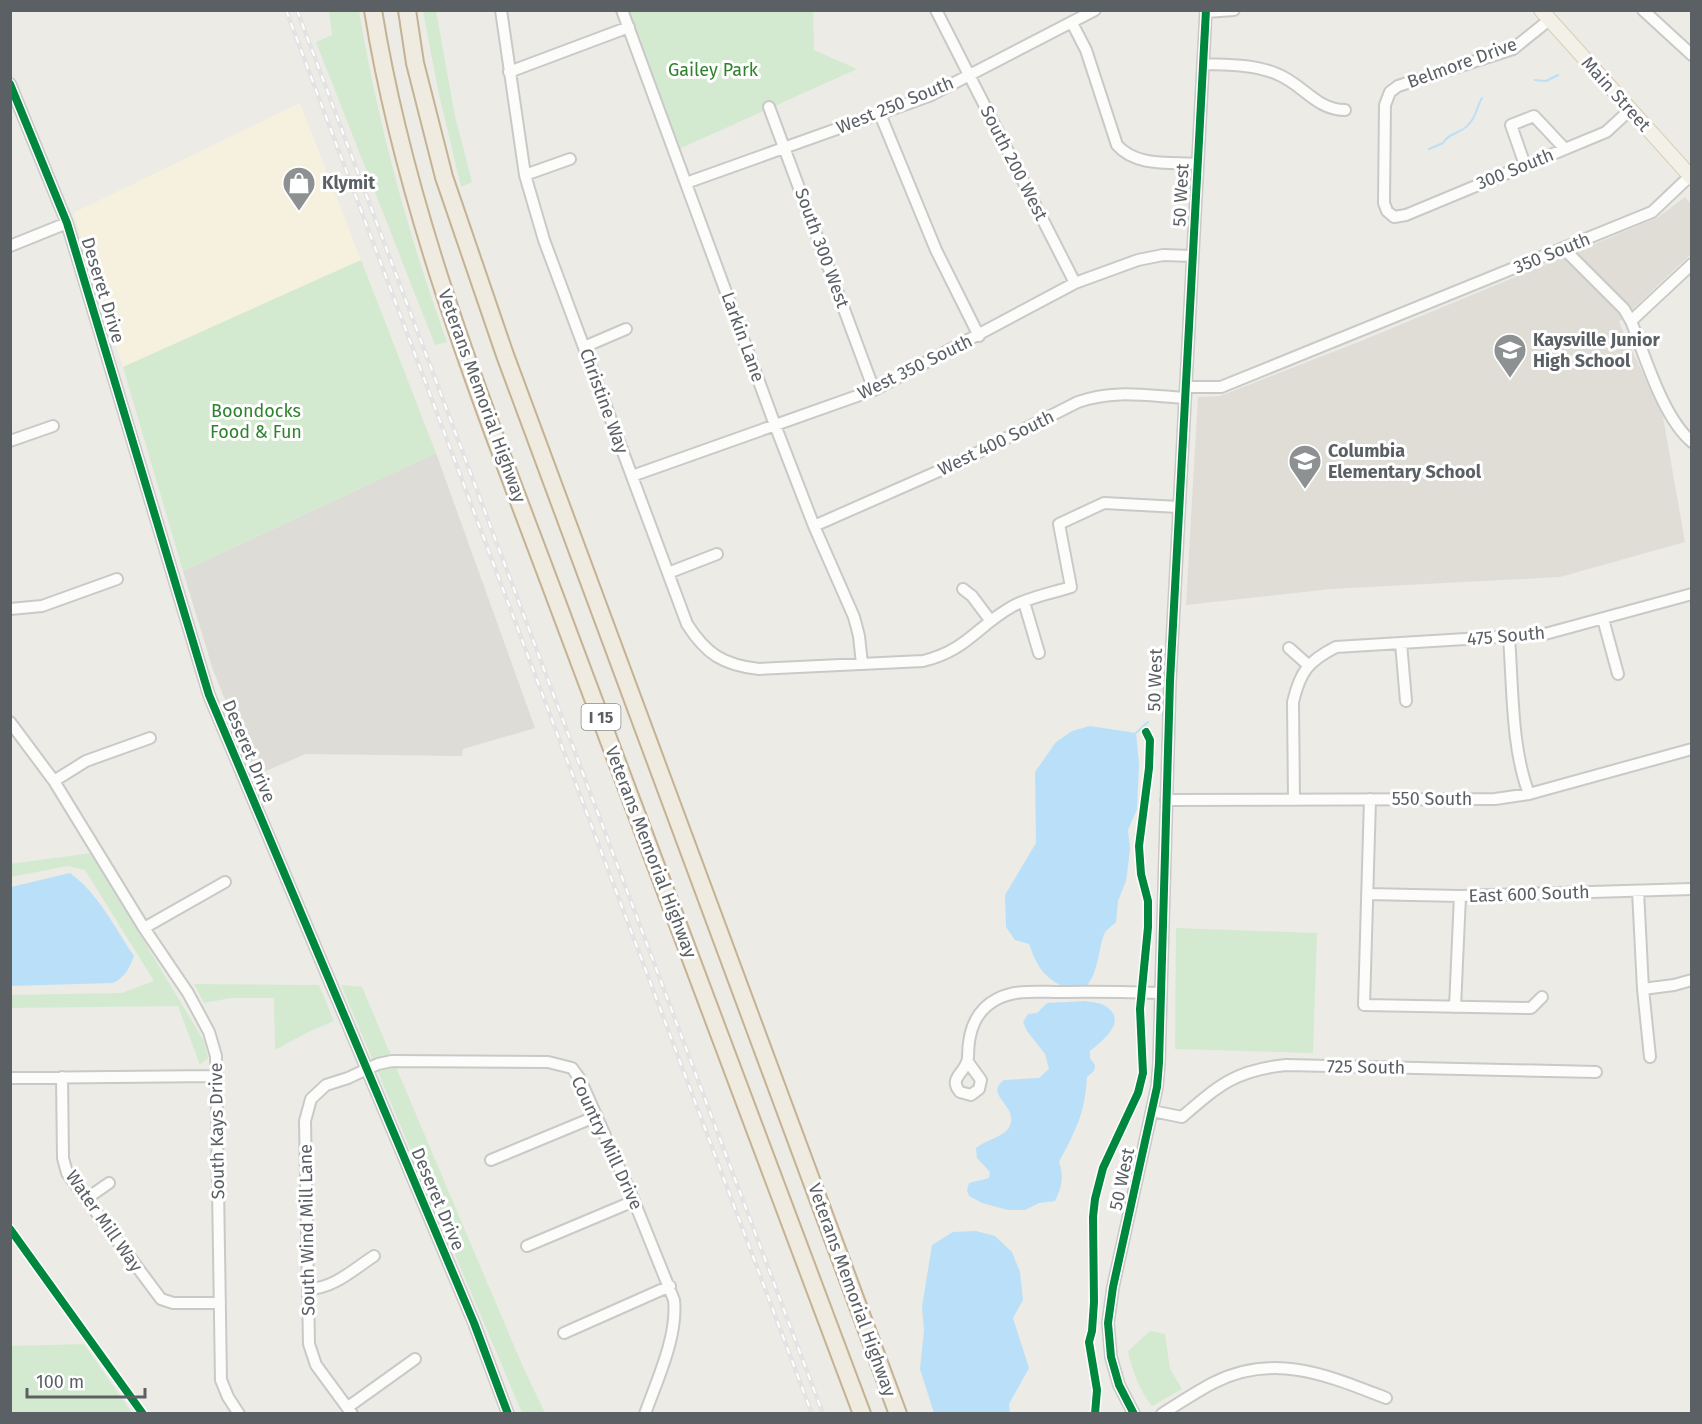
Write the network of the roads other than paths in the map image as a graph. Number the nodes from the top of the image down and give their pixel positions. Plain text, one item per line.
1 (373, 10) edge
2 (407, 10) edge
3 (501, 10) edge
4 (622, 10) edge
5 (936, 10) edge
6 (1095, 10) edge
7 (1234, 10) edge
8 (1643, 10) edge
9 (1206, 11) edge
10 (1545, 15) edge
11 (1072, 23) junction
12 (629, 27) junction
13 (1692, 55) edge
14 (1203, 64) junction
15 (1294, 69) dead end
16 (509, 72) junction
17 (969, 75) junction
18 (1288, 79) junction
19 (10, 84) edge
20 (769, 107) dead end
21 (1345, 110) dead end
22 (1630, 110) junction
23 (880, 114) junction
24 (784, 147) junction
25 (1565, 149) junction
26 (570, 159) dead end
27 (1198, 164) junction
28 (1525, 165) junction
29 (525, 175) junction
30 (1691, 176) edge
31 (686, 183) junction
32 (1394, 217) joint
33 (67, 224) junction
34 (10, 246) edge
35 (1563, 248) junction
36 (1193, 256) junction
37 (1692, 264) edge
38 (1076, 283) junction
39 (1631, 321) junction
40 (626, 329) dead end
41 (979, 336) junction
42 (584, 347) junction
43 (874, 390) junction
44 (1185, 393) junction
45 (775, 425) junction
46 (53, 426) dead end
47 (10, 441) edge
48 (1692, 442) edge
49 (632, 476) junction
50 (1179, 507) junction
51 (814, 526) junction
52 (717, 554) dead end
53 (668, 573) junction
54 (117, 579) dead end
55 (963, 589) dead end
56 (1692, 594) edge
57 (1024, 602) junction
58 (10, 609) edge
59 (1603, 619) junction
60 (990, 620) junction
61 (1509, 638) junction
62 (1401, 643) junction
63 (1289, 648) dead end
64 (1039, 652) dead end
65 (862, 664) junction
66 (1308, 665) junction
67 (1618, 674) dead end
68 (1406, 701) dead end
69 (10, 722) edge
70 (150, 738) dead end
71 (1692, 749) edge
72 (54, 781) junction
73 (1529, 794) junction
74 (1370, 799) junction
75 (1166, 800) junction
76 (1294, 800) junction
77 (225, 882) dead end
78 (1692, 890) edge
79 (1638, 891) junction
80 (1367, 894) junction
81 (1460, 896) junction
82 (144, 928) junction
83 (1692, 980) edge
84 (1643, 989) junction
85 (1161, 993) junction
86 (1542, 998) dead end
87 (1455, 1007) junction
88 (1650, 1057) dead end
89 (968, 1062) dead end
90 (368, 1069) junction
91 (1596, 1071) dead end
92 (216, 1076) junction
93 (62, 1077) junction
94 (10, 1078) edge
95 (1152, 1112) junction
96 (597, 1116) junction
97 (491, 1160) dead end
98 (109, 1183) dead end
99 (86, 1199) junction
100 (634, 1201) junction
101 (527, 1246) dead end
102 (374, 1256) dead end
103 (670, 1286) junction
104 (308, 1289) junction
105 (220, 1303) junction
106 (564, 1333) dead end
107 (415, 1359) dead end
108 (1386, 1398) dead end
109 (350, 1410) edge
110 (239, 1413) edge
111 (508, 1413) edge
112 (645, 1413) edge
113 (862, 1413) edge
114 (898, 1413) edge
115 (1134, 1413) edge
116 (1162, 1413) edge

1 - 113 highway, Veterans Memorial Highway / I 15
2 - 114 highway, Veterans Memorial Highway / I 15
3 - 16 street, Christine Way
4 - 12 street, Larkin Lane
5 - 17 street, South 200 West
6 - 11 street, West 250 South
7 - 9 street
8 - 13 street
9 - 14 street, 50 West
10 - 22 main road, Main Street
10 - 32 street, Belmore Drive
11 - 17 street, West 250 South
11 - 27 street
12 - 16 street
12 - 31 street, Larkin Lane
14 - 18 street
14 - 27 street, 50 West
15 - 18 street
16 - 29 street, Christine Way
17 - 23 street, West 250 South
17 - 38 street, South 200 West
18 - 21 street
19 - 33 street, Deseret Drive
20 - 24 street, South 300 West
22 - 25 street, 300 South
22 - 30 main road, Main Street
23 - 24 street, West 250 South
23 - 41 street
24 - 31 street, West 250 South
24 - 43 street, South 300 West
25 - 28 street, 300 South
25 - 28 street
26 - 29 street
27 - 36 street, 50 West
28 - 32 street, 300 South
29 - 42 street, Christine Way
30 - 35 street, 350 South
31 - 45 street, Larkin Lane
33 - 34 street
33 - 90 street, Deseret Drive
35 - 39 street
35 - 44 street, 350 South
36 - 38 street, West 350 South
36 - 44 street, 50 West
37 - 39 street
38 - 41 street, West 350 South
39 - 48 street
40 - 42 street
41 - 43 street, West 350 South
42 - 49 street, Christine Way
43 - 45 street, West 350 South
44 - 50 street, 50 West
44 - 51 street, West 400 South
45 - 49 street, West 350 South
45 - 51 street, Larkin Lane
46 - 47 street
49 - 53 street, Christine Way
50 - 57 street, Christine Way
50 - 75 street, 50 West
51 - 65 street, Larkin Lane
52 - 53 street
53 - 65 street, Christine Way
54 - 58 street
55 - 60 street
56 - 59 street, 475 South
57 - 60 street, Christine Way
57 - 64 street
59 - 61 street, 475 South
59 - 67 street
60 - 65 street, Christine Way
61 - 62 street, 475 South
61 - 73 street
62 - 66 street, 475 South
62 - 68 street
63 - 66 street
66 - 76 street
69 - 72 street, South Kays Drive
70 - 72 street
71 - 73 street, 550 South
72 - 82 street, South Kays Drive
73 - 74 street, 550 South
74 - 76 street, 550 South
74 - 80 street
75 - 76 street, 550 South
75 - 85 street, 50 West
77 - 82 street
78 - 79 street, East 600 South
79 - 81 street, East 600 South
79 - 84 street
80 - 81 street, East 600 South
80 - 87 street
81 - 87 street
82 - 92 street, South Kays Drive
83 - 84 street
84 - 88 street
85 - 89 street
85 - 95 street, 50 West
86 - 87 street
90 - 96 street, Country Mill Drive
90 - 104 street, South Wind Mill Lane
90 - 111 street, Deseret Drive
91 - 95 street, 725 South
92 - 93 street
92 - 105 street, South Kays Drive
93 - 94 street
93 - 99 street, Water Mill Way
95 - 115 street, 50 West
96 - 97 street
96 - 100 street, Country Mill Drive
98 - 99 street
99 - 105 street, Water Mill Way
100 - 101 street
100 - 103 street, Country Mill Drive
102 - 104 street
103 - 106 street
103 - 112 street, Country Mill Drive
104 - 109 street, South Wind Mill Lane
105 - 110 street, South Kays Drive
107 - 109 street
108 - 116 street

